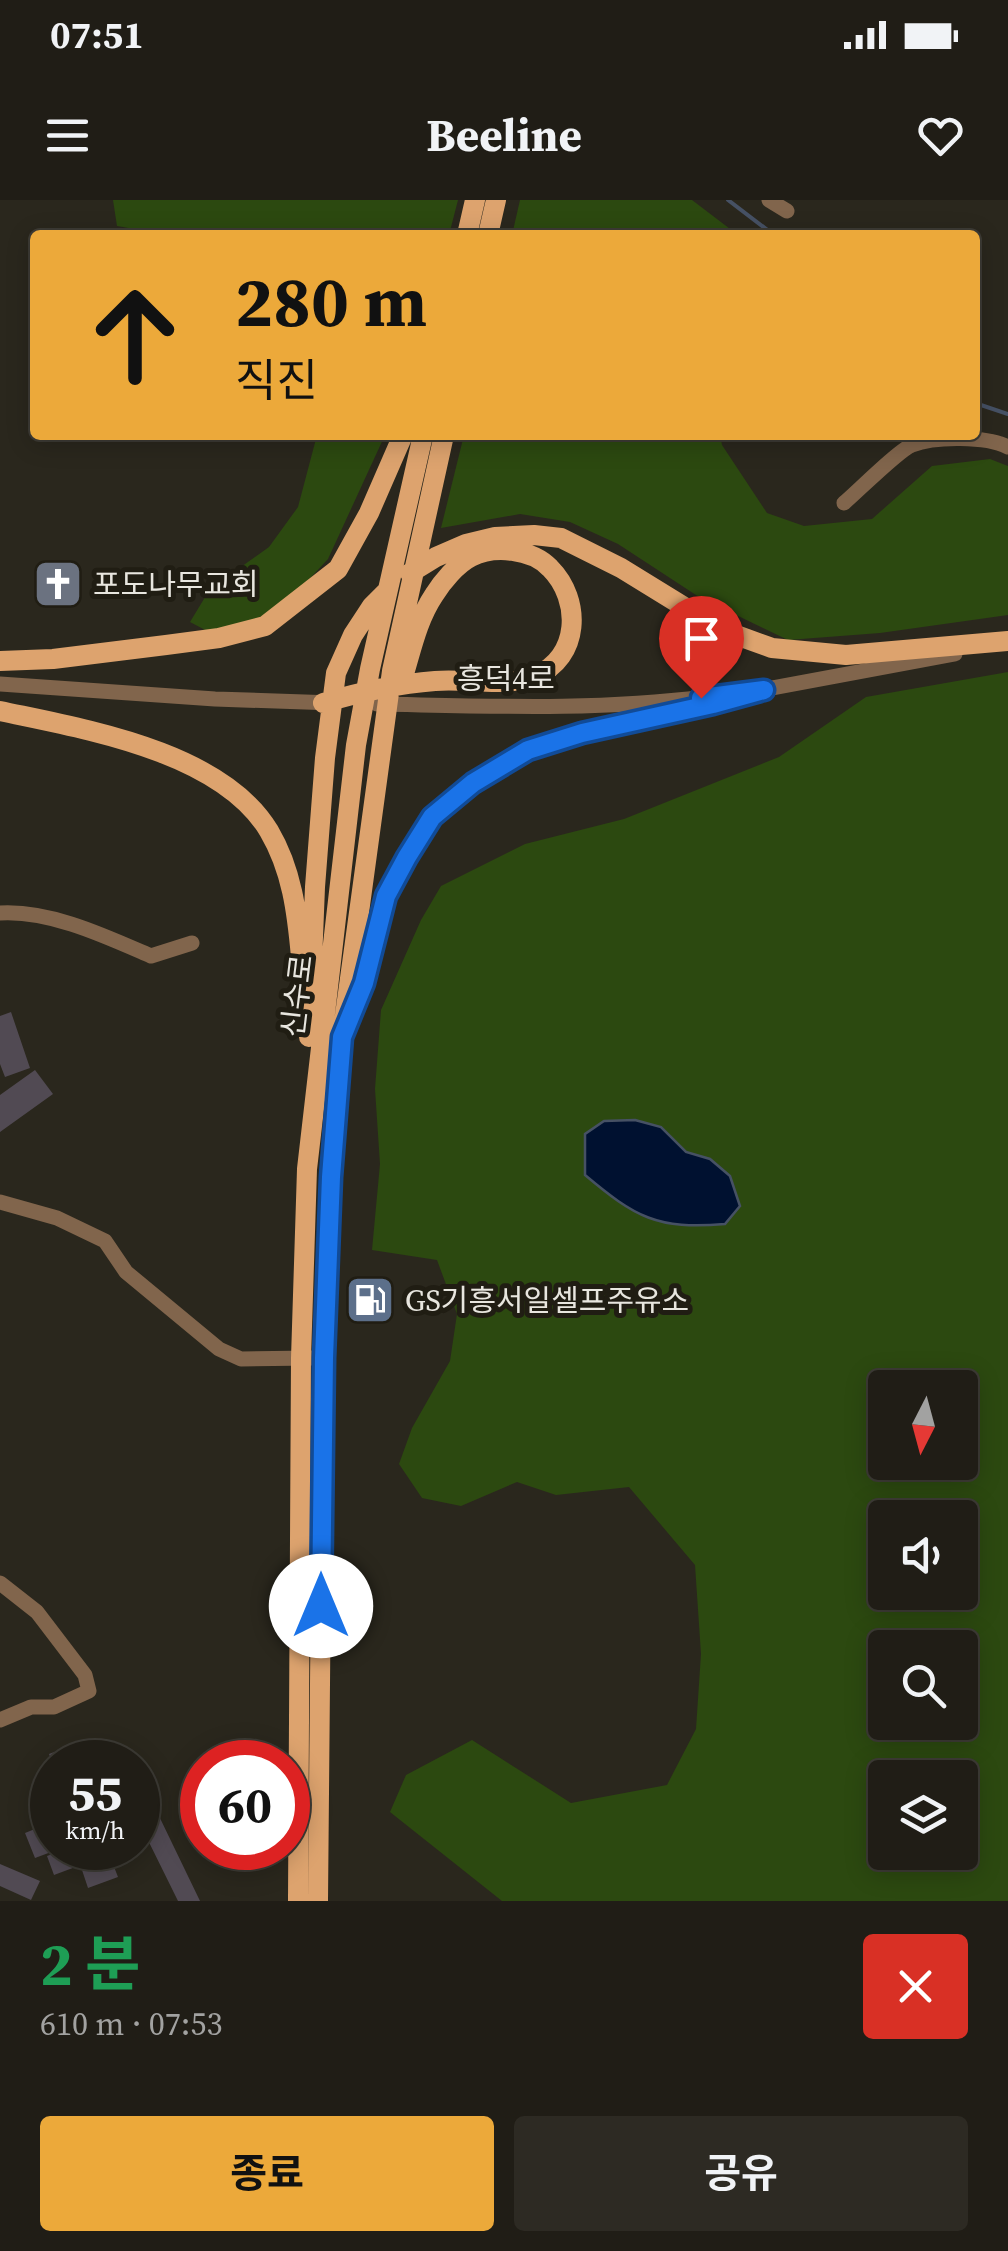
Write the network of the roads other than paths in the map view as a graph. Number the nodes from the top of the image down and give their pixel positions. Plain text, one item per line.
1 (475, 200) edge
2 (496, 200) edge
3 (770, 200) edge
4 (787, 211) dead end
5 (468, 230) edge
6 (489, 230) edge
7 (401, 440) edge
8 (422, 440) edge
9 (443, 440) edge
10 (940, 440) edge
11 (980, 440) edge
12 (1008, 447) edge
13 (844, 502) dead end
14 (1008, 642) edge
15 (0, 661) edge
16 (389, 670) junction
17 (0, 684) edge
18 (764, 690) junction
19 (323, 703) junction
20 (0, 712) edge
21 (0, 913) edge
22 (192, 944) dead end
23 (309, 1037) junction
24 (342, 1037) junction
25 (307, 1168) junction
26 (0, 1202) edge
27 (301, 1358) junction
28 (324, 1358) junction
29 (312, 1570) junction
30 (0, 1584) edge
31 (0, 1720) edge
32 (298, 1901) edge
33 (318, 1901) edge

1 - 5 main road
2 - 6 main road
3 - 4 street
7 - 15 main road
8 - 16 main road, 신수로
9 - 16 main road, 신수로
10 - 13 street
11 - 12 street
14 - 18 street, 흥덕4로
14 - 23 main road
16 - 19 main road
16 - 24 main road, 신수로
16 - 25 main road, 신수로
17 - 19 street, 흥덕4로
18 - 19 street, 흥덕4로
18 - 24 main road
20 - 23 main road
21 - 22 street
23 - 25 main road
24 - 28 main road, 신수로
25 - 27 main road, 신수로
26 - 27 street
27 - 28 street
27 - 29 main road, 신수로
28 - 29 main road, 신수로
29 - 32 main road
29 - 33 main road
30 - 31 street

